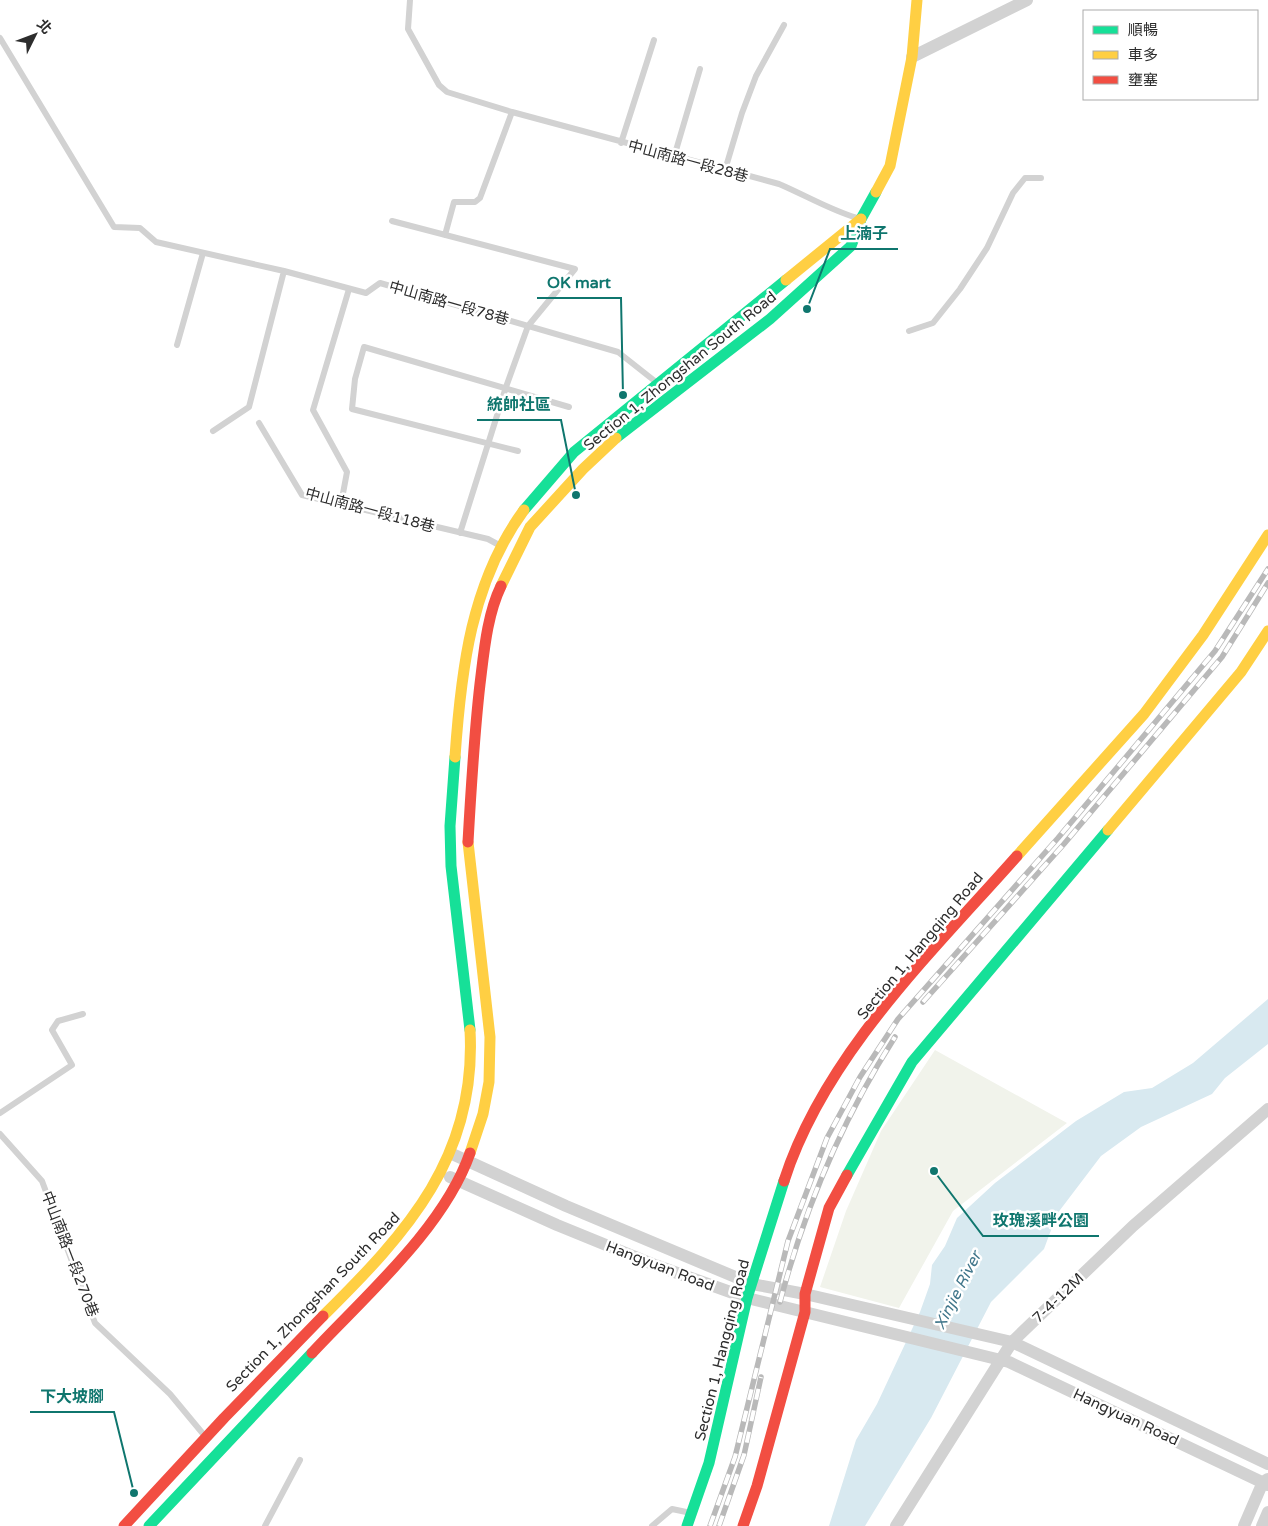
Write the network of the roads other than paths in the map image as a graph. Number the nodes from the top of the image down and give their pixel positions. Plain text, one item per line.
1 (410, 0) edge
2 (917, 0) edge
3 (1027, 0) edge
4 (784, 26) dead end
5 (0, 38) edge
6 (654, 40) dead end
7 (912, 58) junction
8 (700, 69) dead end
9 (512, 112) junction
10 (621, 143) junction
11 (674, 156) junction
12 (725, 170) junction
13 (1041, 178) dead end
14 (861, 219) junction
15 (392, 221) dead end
16 (445, 235) junction
17 (204, 253) junction
18 (284, 271) junction
19 (349, 289) junction
20 (528, 326) junction
21 (909, 331) dead end
22 (177, 345) dead end
23 (506, 387) junction
24 (665, 390) junction
25 (569, 407) dead end
26 (259, 423) dead end
27 (213, 431) dead end
28 (489, 443) junction
29 (518, 451) dead end
30 (341, 504) junction
31 (460, 533) junction
32 (1268, 535) edge
33 (500, 546) junction
34 (516, 553) junction
35 (1268, 631) edge
36 (83, 1014) dead end
37 (1268, 1109) edge
38 (0, 1113) edge
39 (0, 1134) edge
40 (450, 1153) junction
41 (467, 1161) junction
42 (440, 1174) junction
43 (457, 1180) junction
44 (752, 1284) junction
45 (805, 1294) junction
46 (747, 1298) junction
47 (805, 1312) junction
48 (1012, 1342) junction
49 (1002, 1361) junction
50 (205, 1436) junction
51 (300, 1460) dead end
52 (1268, 1464) edge
53 (1266, 1482) edge
54 (1268, 1512) edge
55 (692, 1513) junction
56 (124, 1526) edge
57 (149, 1526) edge
58 (265, 1526) edge
59 (652, 1526) edge
60 (687, 1526) edge
61 (743, 1526) edge
62 (896, 1526) edge
63 (1244, 1526) edge
64 (1262, 1526) edge

1 - 9 lane, 中山南路一段28巷
2 - 7 main road, Section 1, Zhongshan South Road
3 - 7 street
4 - 12 lane
5 - 17 lane, 中山南路一段78巷
6 - 10 lane
7 - 14 main road, Section 1, Zhongshan South Road
8 - 11 lane
9 - 10 lane, 中山南路一段28巷
9 - 16 lane
10 - 11 lane, 中山南路一段28巷
11 - 12 lane, 中山南路一段28巷
12 - 14 lane, 中山南路一段28巷
13 - 21 lane
14 - 24 main road, Section 1, Zhongshan South Road
14 - 24 main road, Section 1, Zhongshan South Road
15 - 16 lane
16 - 20 lane
17 - 18 lane, 中山南路一段78巷
17 - 22 lane
18 - 19 lane, 中山南路一段78巷
18 - 27 lane
19 - 20 lane, 中山南路一段78巷
19 - 30 lane
20 - 23 lane
20 - 24 lane, 中山南路一段78巷
23 - 25 lane
23 - 28 lane
23 - 28 lane
24 - 33 main road, Section 1, Zhongshan South Road
24 - 34 main road, Section 1, Zhongshan South Road
26 - 30 lane, 中山南路一段118巷
28 - 29 lane
28 - 31 lane
30 - 31 lane, 中山南路一段118巷
31 - 33 lane, 中山南路一段118巷
32 - 44 main road, Section 1, Hangqing Road
33 - 34 lane, 中山南路一段118巷
33 - 40 main road, Section 1, Zhongshan South Road
34 - 41 main road, Section 1, Zhongshan South Road
35 - 45 main road
36 - 38 lane
37 - 48 street, 7-4-12M
39 - 50 lane, 中山南路一段270巷
40 - 41 street, Hangyuan Road
40 - 42 main road, Section 1, Zhongshan South Road
41 - 43 main road, Section 1, Zhongshan South Road
41 - 44 street, Hangyuan Road
42 - 43 street, Hangyuan Road
42 - 50 main road, Section 1, Zhongshan South Road
43 - 46 street, Hangyuan Road
43 - 57 main road, Section 1, Zhongshan South Road
44 - 45 street, Hangyuan Road
44 - 46 main road, Section 1, Hangqing Road
45 - 47 main road
45 - 48 street, Hangyuan Road
46 - 47 street, Hangyuan Road
46 - 55 main road, Section 1, Hangqing Road
47 - 49 street, Hangyuan Road
47 - 61 main road
48 - 49 street, 7-4-12M
48 - 52 street, Hangyuan Road
49 - 53 street, Hangyuan Road
49 - 62 street, 7-4-12M
50 - 56 main road, Section 1, Zhongshan South Road
51 - 58 lane
53 - 63 street
54 - 64 street
55 - 59 lane
55 - 60 main road, Section 1, Hangqing Road

